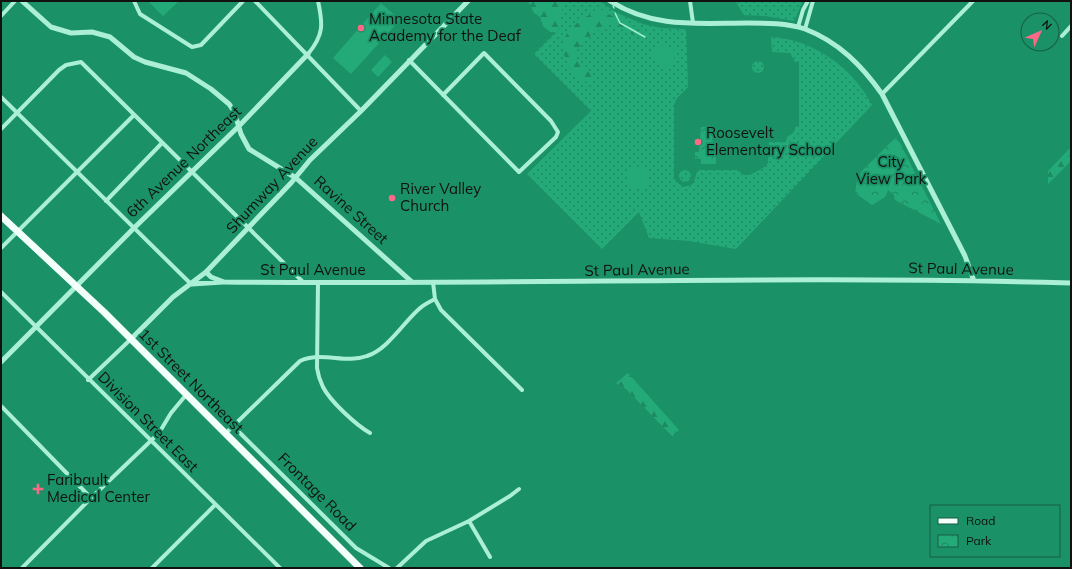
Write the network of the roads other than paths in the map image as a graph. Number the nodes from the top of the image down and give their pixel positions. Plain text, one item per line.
1 (15, 1) edge
2 (22, 1) edge
3 (134, 1) edge
4 (243, 1) edge
5 (255, 1) edge
6 (318, 1) edge
7 (468, 1) edge
8 (610, 1) edge
9 (690, 1) edge
10 (808, 1) edge
11 (814, 1) edge
12 (973, 1) edge
13 (1, 16) edge
14 (693, 23) junction
15 (1071, 26) edge
16 (798, 27) junction
17 (805, 29) junction
18 (1062, 36) dead end
19 (308, 54) junction
20 (409, 60) junction
21 (882, 94) junction
22 (443, 95) junction
23 (1, 97) edge
24 (361, 110) junction
25 (17, 113) junction
26 (134, 115) junction
27 (239, 126) junction
28 (1, 129) edge
29 (162, 143) junction
30 (192, 171) junction
31 (77, 173) junction
32 (296, 178) junction
33 (106, 201) junction
34 (1, 216) edge
35 (249, 228) junction
36 (133, 229) junction
37 (19, 231) junction
38 (1, 248) edge
39 (206, 272) junction
40 (974, 281) junction
41 (224, 282) junction
42 (412, 282) junction
43 (433, 282) junction
44 (304, 283) junction
45 (318, 283) junction
46 (1071, 283) edge
47 (190, 284) junction
48 (77, 286) junction
49 (1, 292) edge
50 (435, 299) junction
51 (36, 327) junction
52 (131, 340) junction
53 (317, 358) junction
54 (1, 362) edge
55 (88, 380) junction
56 (522, 390) dead end
57 (186, 395) junction
58 (1, 406) edge
59 (233, 426) junction
60 (370, 433) dead end
61 (225, 434) junction
62 (151, 442) junction
63 (519, 489) dead end
64 (92, 498) junction
65 (215, 505) junction
66 (469, 521) junction
67 (490, 557) dead end
68 (22, 568) edge
69 (152, 568) edge
70 (280, 568) edge
71 (360, 568) edge
72 (389, 568) edge
73 (397, 568) edge

1 - 13 street
2 - 27 street, Ravine Street
3 - 4 street
5 - 19 street
6 - 19 street
7 - 20 street, Shumway Avenue
8 - 14 street
9 - 14 street
10 - 16 street
11 - 17 street
12 - 21 street
14 - 16 street
15 - 18 street
16 - 17 street
17 - 21 street
19 - 24 street
19 - 27 street, 6th Avenue Northeast
20 - 22 street
20 - 24 street, Shumway Avenue
21 - 40 street
22 - 22 street
23 - 25 street
24 - 32 street, Shumway Avenue
25 - 26 street
25 - 28 street
25 - 31 street
26 - 29 street
26 - 31 street
27 - 30 street, 6th Avenue Northeast
27 - 32 street, Ravine Street
29 - 30 street
29 - 33 street
30 - 35 street
30 - 36 street, 6th Avenue Northeast
31 - 33 street
31 - 37 street
32 - 35 street, Shumway Avenue
32 - 42 street, Ravine Street
33 - 36 street
34 - 37 main road, 1st Street Northeast
35 - 39 street, Shumway Avenue
35 - 44 street
36 - 47 street
36 - 48 street, 6th Avenue Northeast
37 - 38 street
37 - 48 main road, 1st Street Northeast
39 - 41 street, St Paul Avenue
39 - 47 street, Shumway Avenue
40 - 43 street, St Paul Avenue
40 - 46 street, St Paul Avenue
41 - 44 street, St Paul Avenue
41 - 47 street
42 - 43 street, St Paul Avenue
42 - 45 street, St Paul Avenue
43 - 50 street
44 - 45 street, St Paul Avenue
45 - 53 street
47 - 52 street, Shumway Avenue
48 - 51 street, 6th Avenue Northeast
48 - 52 main road, 1st Street Northeast
49 - 51 street, Division Street East
50 - 53 street
50 - 56 street
51 - 54 street, 6th Avenue Northeast
51 - 55 street, Division Street East
52 - 55 street, Shumway Avenue
52 - 57 main road, 1st Street Northeast
53 - 59 street
53 - 60 street
55 - 62 street, Division Street East
57 - 61 main road, 1st Street Northeast
57 - 62 street
58 - 64 street
59 - 61 street
59 - 72 street, Frontage Road
61 - 71 main road, 1st Street Northeast
62 - 64 street
62 - 65 street, Division Street East
63 - 66 street
64 - 68 street
65 - 69 street
65 - 70 street, Division Street East
66 - 67 street
66 - 73 street

